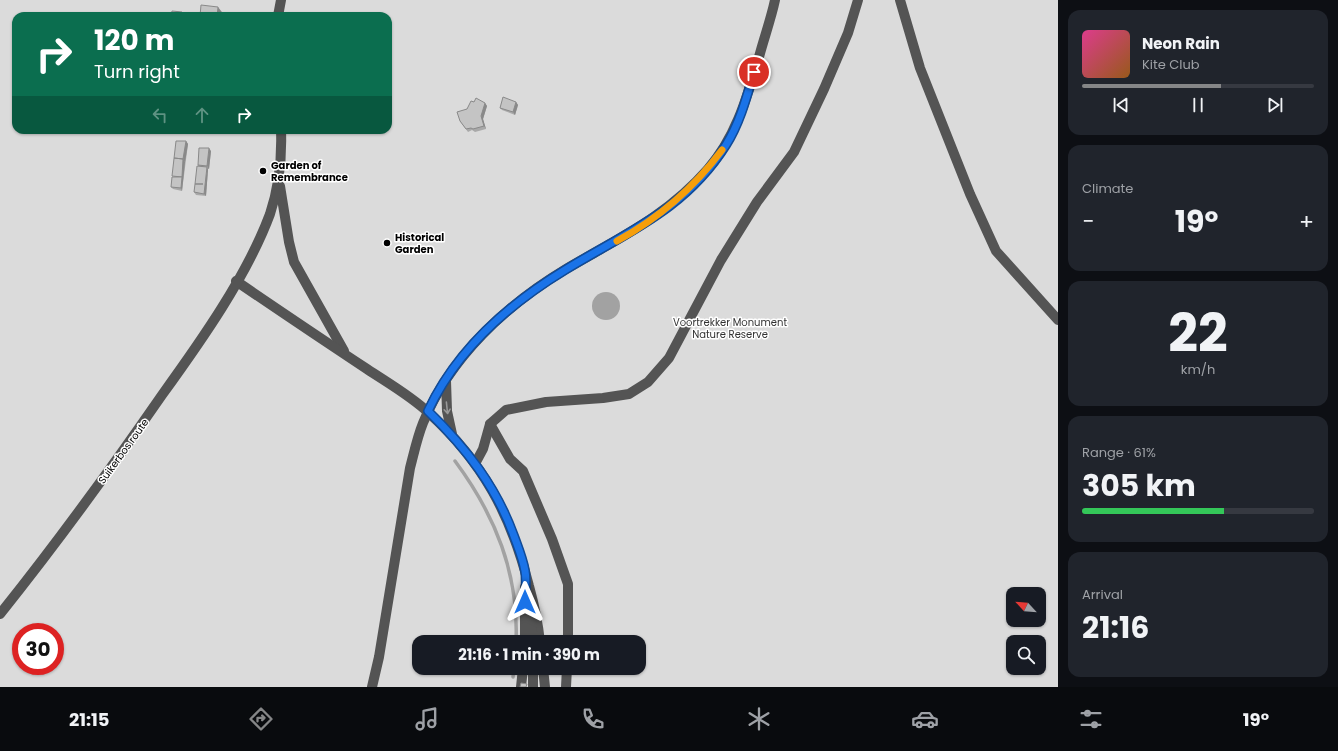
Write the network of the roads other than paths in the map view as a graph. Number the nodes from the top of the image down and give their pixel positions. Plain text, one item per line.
1 (281, 0) edge
2 (775, 0) edge
3 (858, 0) edge
4 (900, 0) edge
5 (279, 12) edge
6 (281, 134) edge
7 (279, 172) junction
8 (236, 281) junction
9 (1058, 320) edge
10 (354, 361) junction
11 (446, 381) junction
12 (428, 411) junction
13 (490, 424) junction
14 (452, 434) junction
15 (476, 462) junction
16 (526, 571) junction
17 (0, 614) edge
18 (525, 635) edge
19 (532, 635) edge
20 (539, 635) edge
21 (568, 635) edge
22 (522, 675) edge
23 (533, 675) edge
24 (544, 675) edge
25 (567, 675) edge
26 (372, 687) edge
27 (521, 687) edge
28 (533, 687) edge
29 (545, 687) edge
30 (566, 687) edge

1 - 5 street
2 - 11 street
3 - 13 street
4 - 9 street
6 - 7 street
7 - 8 street, Suikerbos route
7 - 10 street
8 - 10 street
8 - 17 street, Suikerbos route
10 - 12 street
11 - 12 street
11 -> 14 street
12 - 14 street
12 - 26 street
13 - 15 street
13 - 21 street
14 - 15 street
15 - 16 street
16 - 18 street
16 - 19 street
16 - 20 street
22 - 27 street
23 - 28 street
24 - 29 street
25 - 30 street

